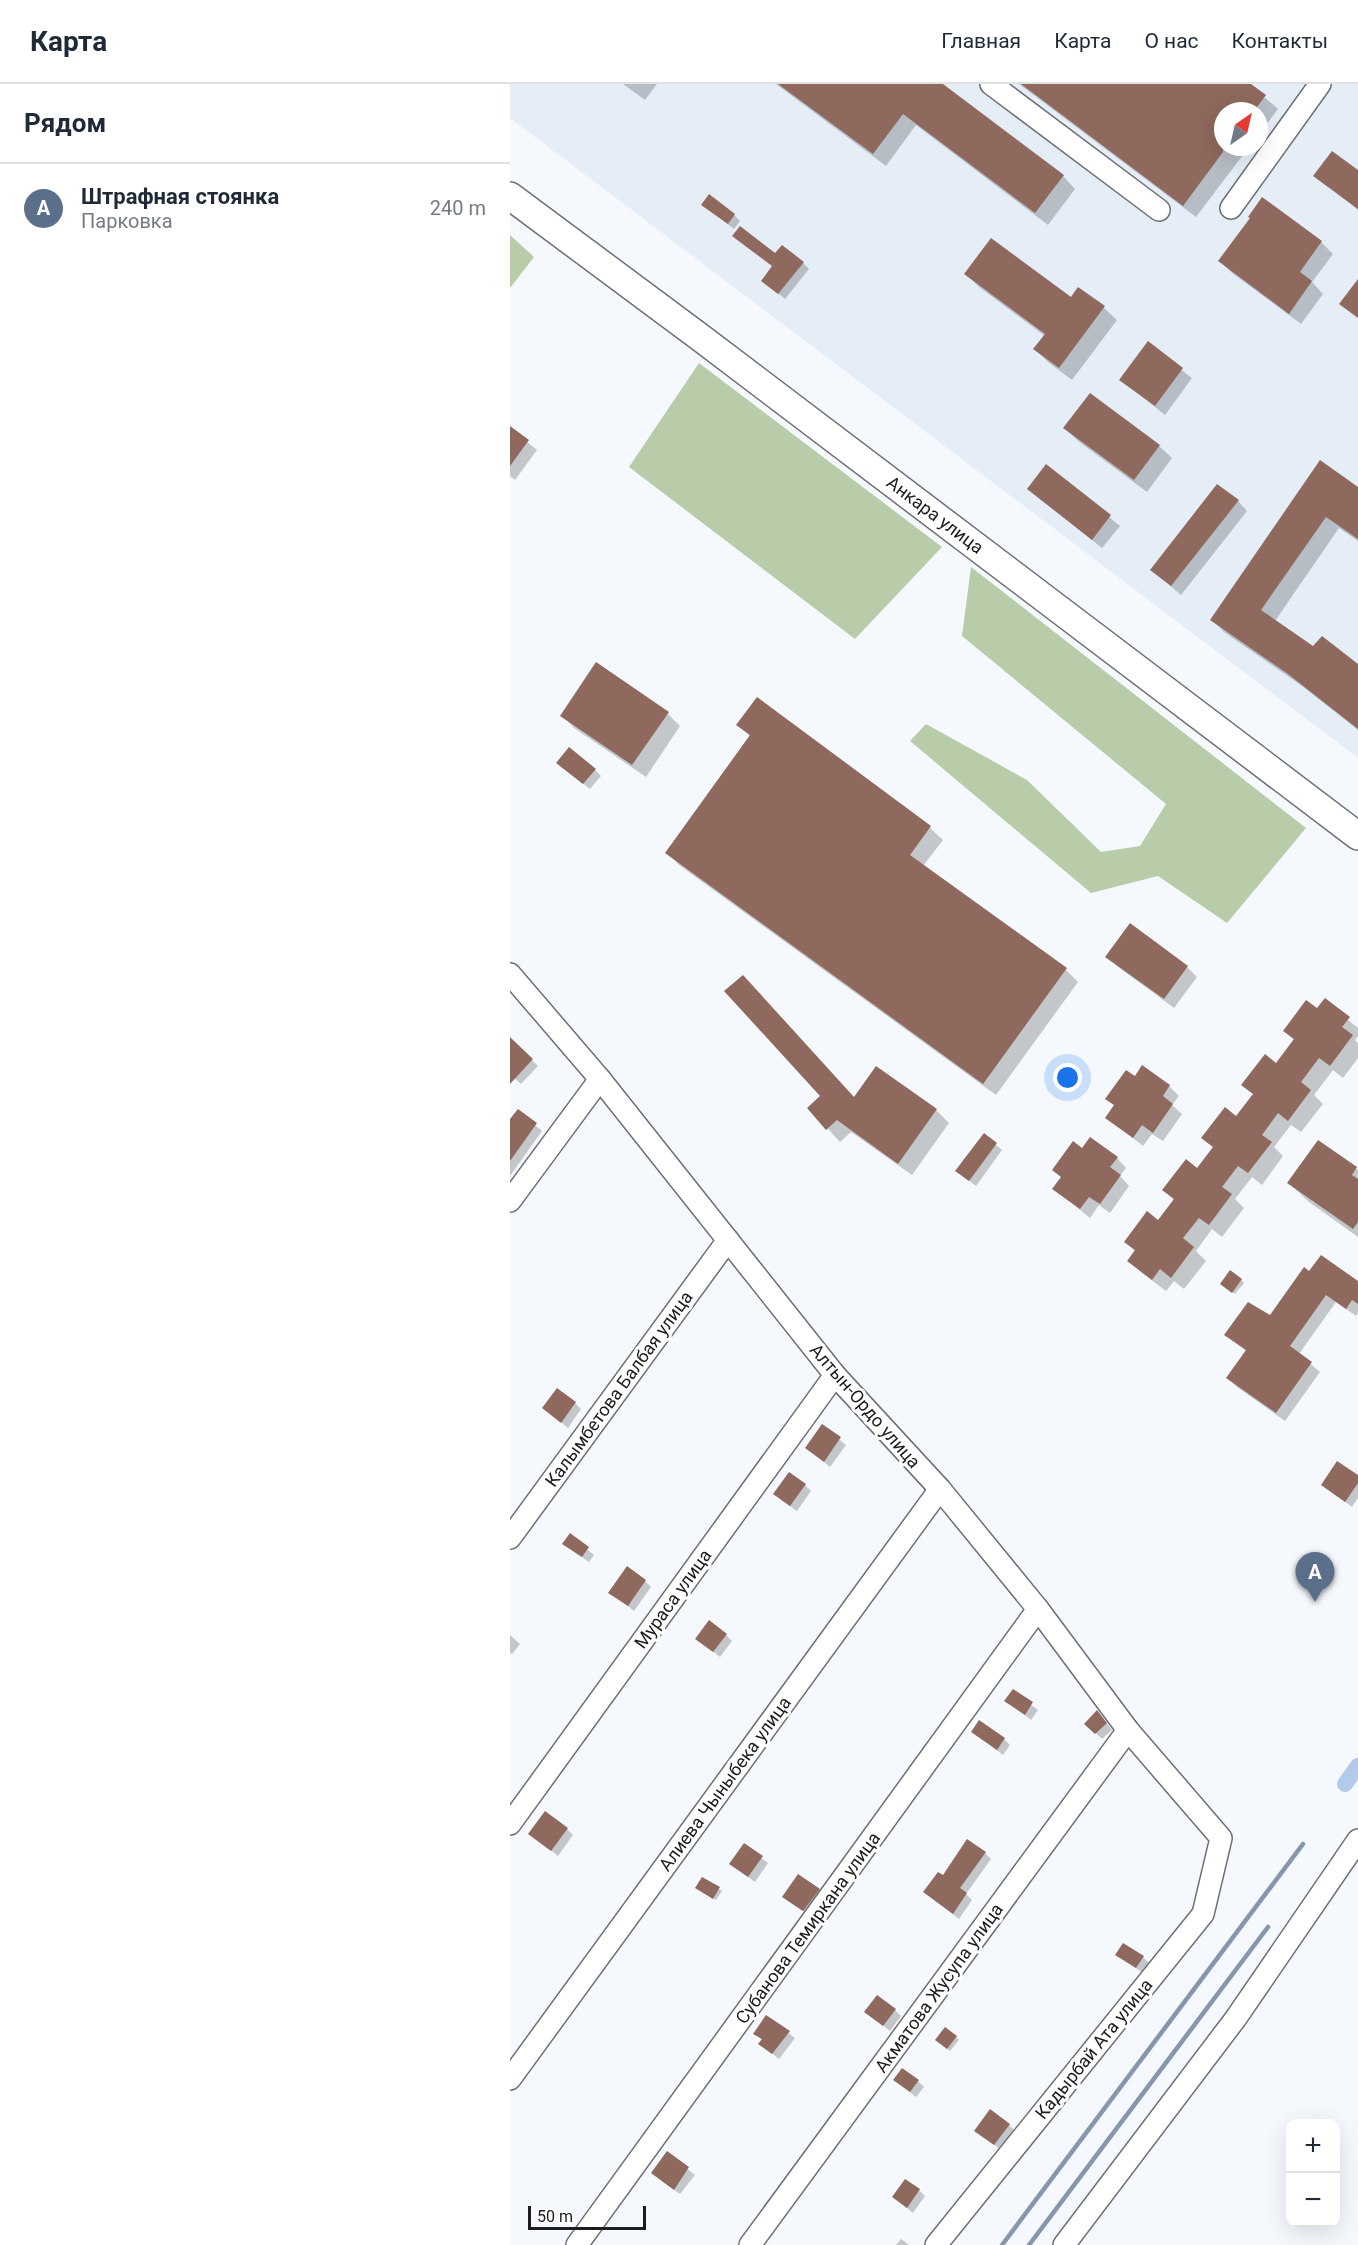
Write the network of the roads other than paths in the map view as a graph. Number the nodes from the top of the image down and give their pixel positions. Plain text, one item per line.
1 (991, 84) edge
2 (1320, 84) edge
3 (510, 196) edge
4 (1231, 208) dead end
5 (1159, 210) dead end
6 (1358, 836) edge
7 (510, 974) edge
8 (600, 1079) junction
9 (510, 1201) edge
10 (728, 1240) junction
11 (835, 1375) junction
12 (940, 1490) junction
13 (510, 1538) edge
14 (1038, 1609) junction
15 (1128, 1730) junction
16 (510, 1824) edge
17 (1221, 1838) joint
18 (1355, 1846) edge
19 (510, 2079) edge
20 (577, 2245) edge
21 (750, 2245) edge
22 (936, 2245) edge
23 (1064, 2245) edge

1 - 5 street
2 - 4 street
3 - 6 main road, Анкара улица
7 - 8 street, Алтын-Ордо улица
8 - 9 street
8 - 10 street, Алтын-Ордо улица
10 - 11 street, Алтын-Ордо улица
10 - 13 street, Калымбетова Балбая улица
11 - 12 street, Алтын-Ордо улица
11 - 16 street, Мураса улица
12 - 14 street, Алтын-Ордо улица
12 - 19 street, Алиева Чыныбека улица
14 - 15 street, Алтын-Ордо улица
14 - 20 street, Субанова Темиркана улица
15 - 17 street, Алтын-Ордо улица
15 - 21 street, Акматова Жусупа улица
17 - 22 street, Кадырбай Ата улица
18 - 23 street

